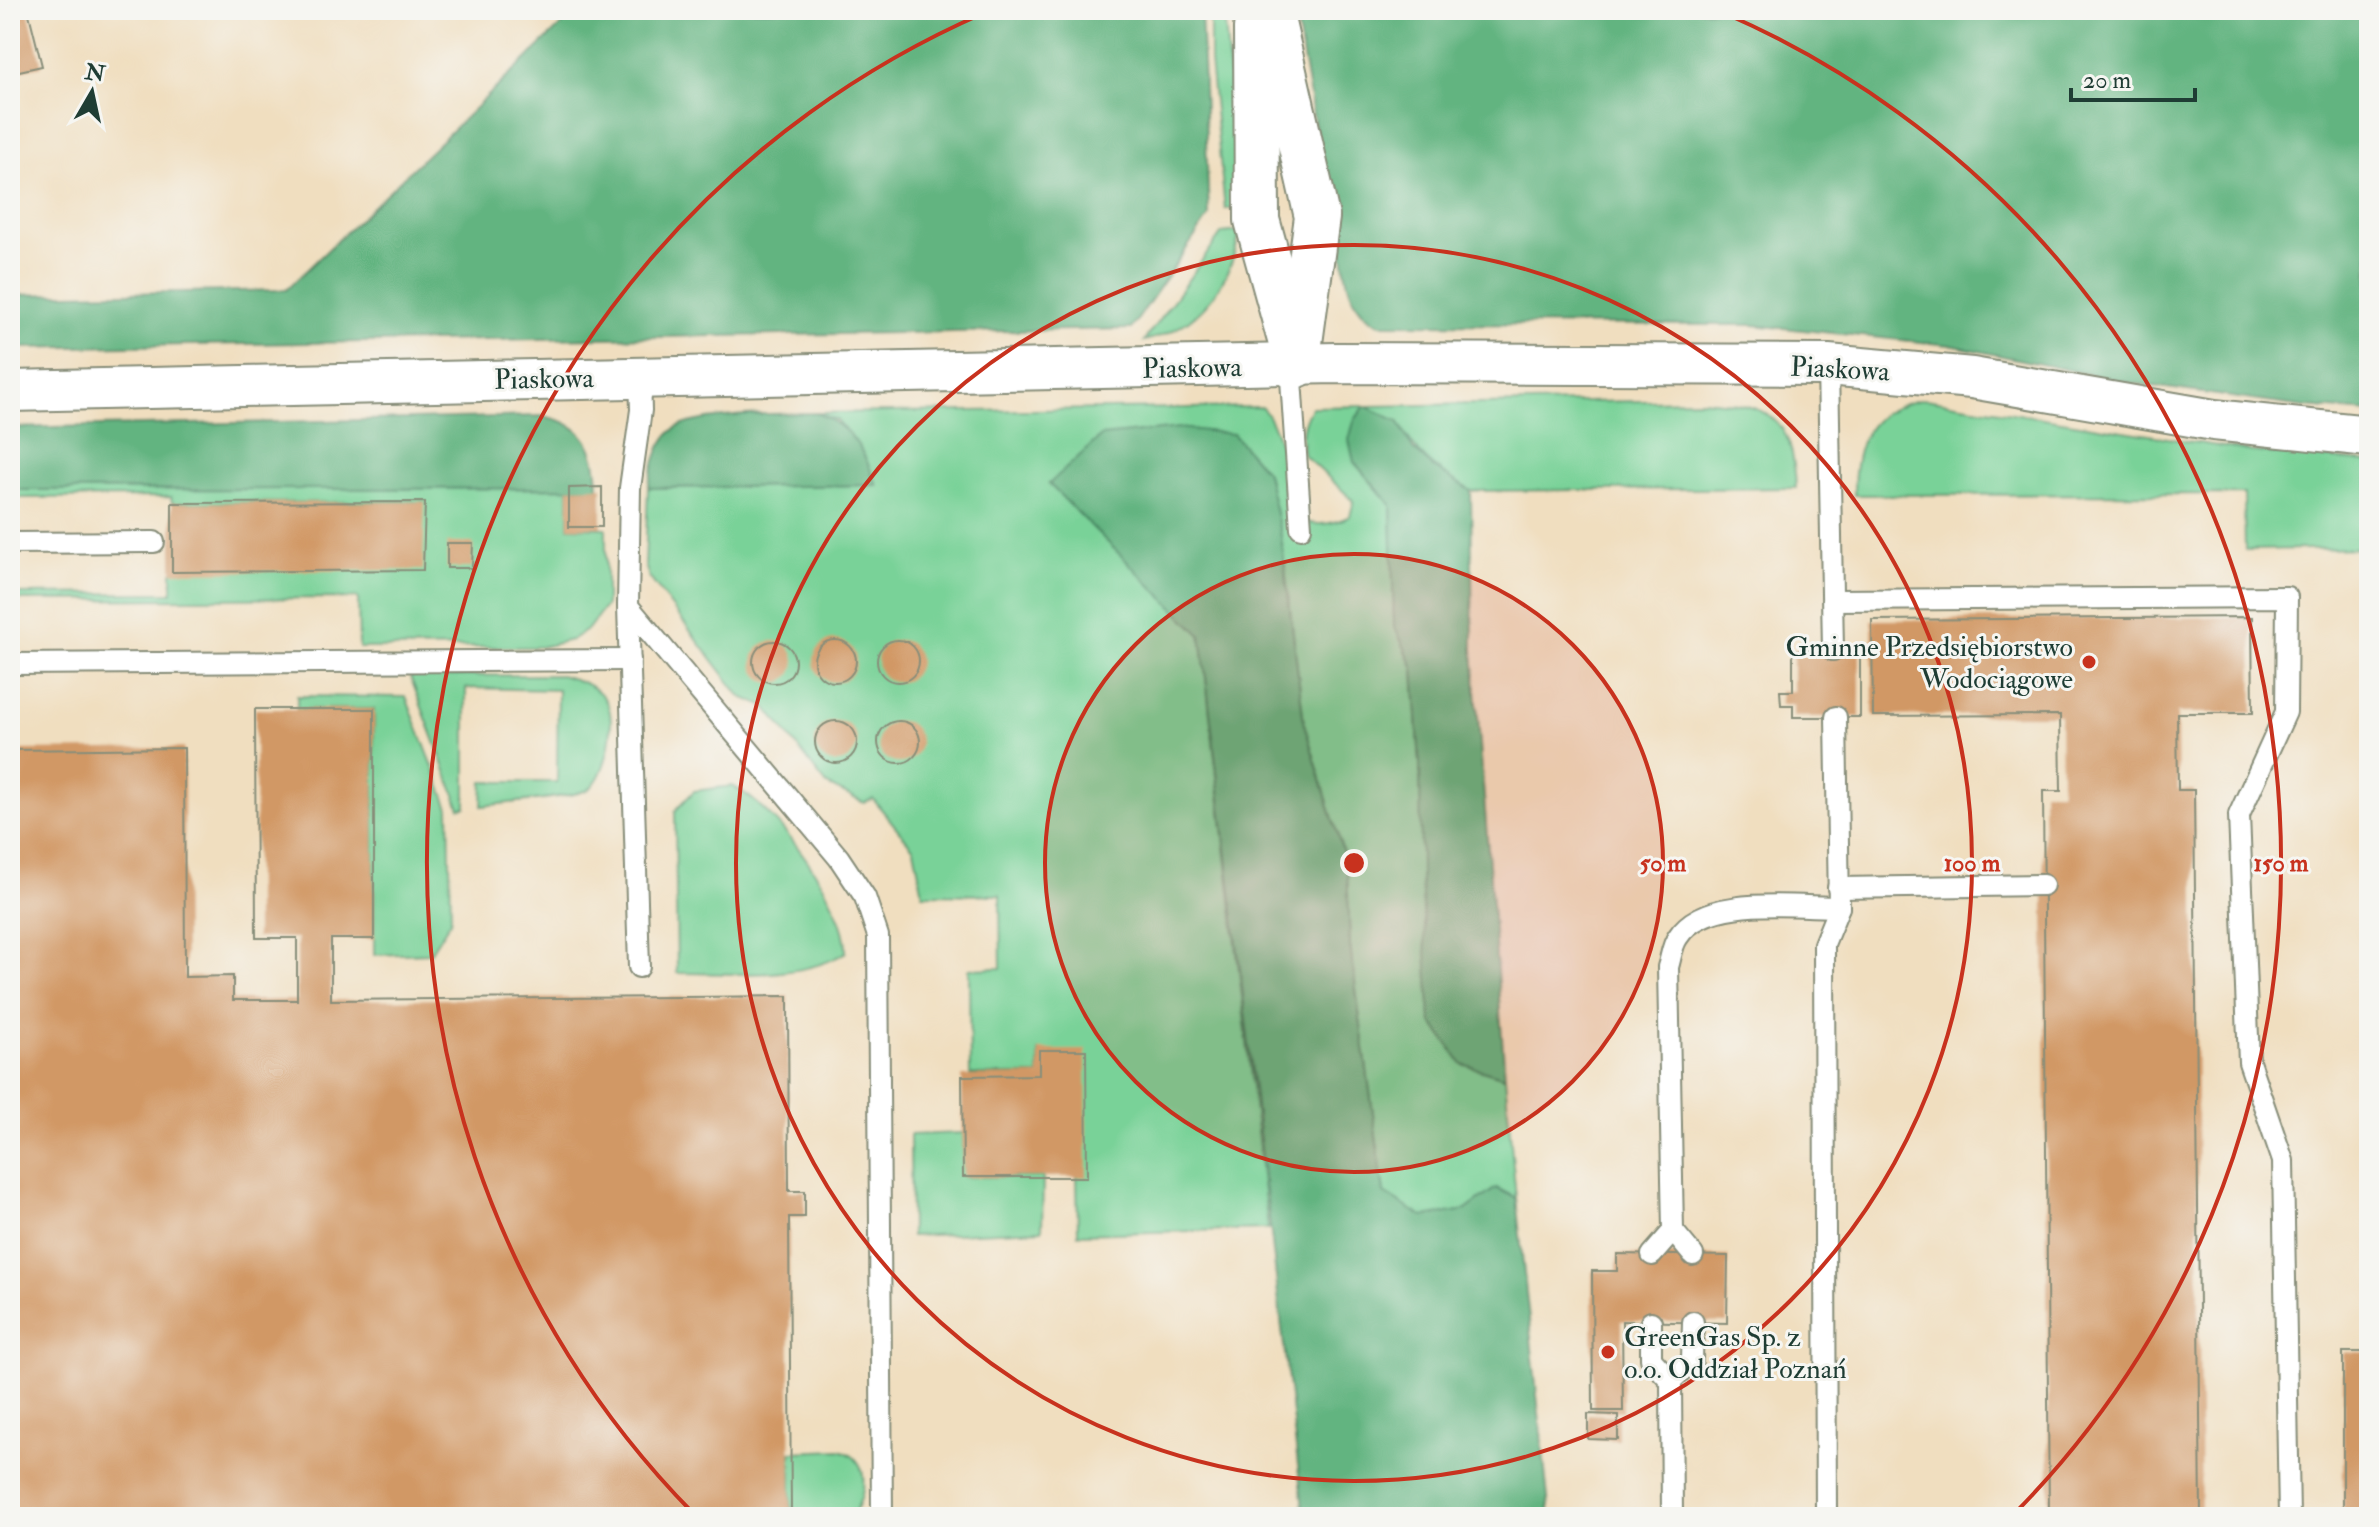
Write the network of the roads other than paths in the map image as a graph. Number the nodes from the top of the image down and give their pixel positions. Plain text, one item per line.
1 (1256, 10) edge
2 (1270, 10) edge
3 (1294, 365) junction
4 (1828, 365) junction
5 (640, 376) junction
6 (10, 391) edge
7 (2369, 436) edge
8 (1301, 528) dead end
9 (154, 542) dead end
10 (10, 543) edge
11 (1834, 600) junction
12 (628, 606) junction
13 (1833, 650) dead end
14 (630, 660) junction
15 (10, 664) edge
16 (1836, 717) dead end
17 (2043, 885) dead end
18 (1839, 897) junction
19 (639, 967) dead end
20 (1673, 1231) junction
21 (1652, 1255) dead end
22 (1693, 1255) dead end
23 (1651, 1322) dead end
24 (1693, 1322) dead end
25 (1671, 1381) junction
26 (882, 1517) edge
27 (1672, 1517) edge
28 (1826, 1517) edge
29 (2289, 1517) edge

1 - 3 street
2 - 3 street
3 - 4 street, Piaskowa
3 - 5 street, Piaskowa
3 - 8 lane
4 - 7 street, Piaskowa
4 - 11 lane
5 - 6 street, Piaskowa
5 - 12 lane
9 - 10 lane
11 - 13 lane
11 - 29 lane
12 - 14 lane
12 - 26 lane
14 - 15 lane
14 - 19 lane
16 - 18 lane
17 - 18 lane
18 - 20 lane
18 - 28 lane
20 - 21 lane
20 - 22 lane
23 - 25 lane
24 - 25 lane
25 - 27 lane

